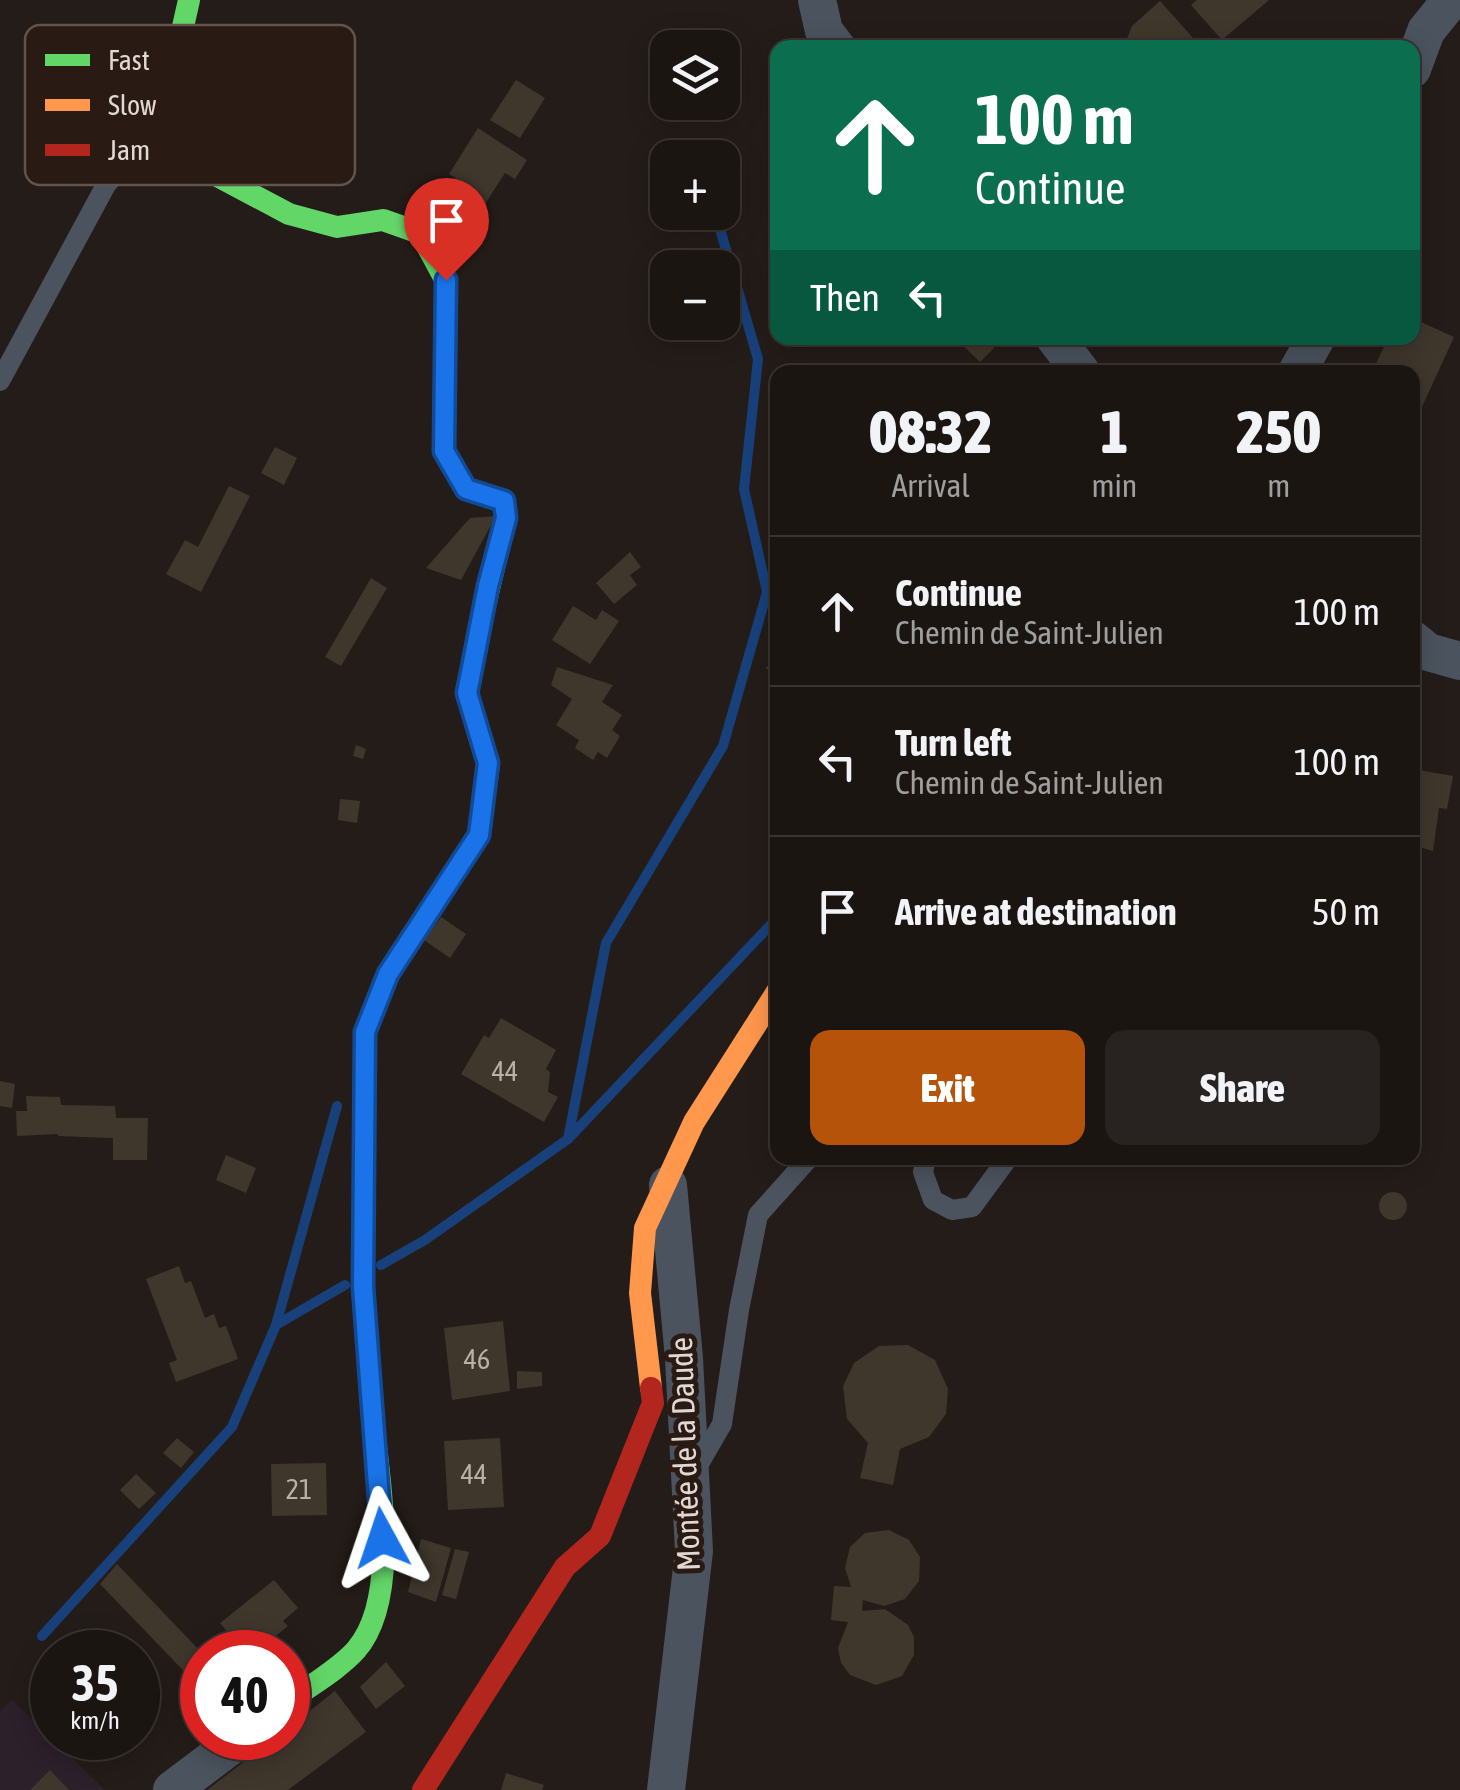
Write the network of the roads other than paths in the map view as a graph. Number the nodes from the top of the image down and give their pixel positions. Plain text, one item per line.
1 (189, 0) edge
2 (817, 0) edge
3 (1451, 0) edge
4 (183, 25) edge
5 (831, 40) edge
6 (1420, 47) edge
7 (105, 185) edge
8 (234, 185) edge
9 (0, 381) edge
10 (1420, 646) edge
11 (1460, 661) edge
12 (770, 1003) edge
13 (804, 1165) edge
14 (924, 1165) edge
15 (1003, 1165) edge
16 (668, 1178) junction
17 (692, 1475) junction
18 (310, 1685) edge
19 (212, 1760) edge
20 (172, 1790) edge
21 (423, 1790) edge
22 (666, 1790) edge

1 - 4 street
2 - 5 street
3 - 6 street
7 - 9 lane
8 - 18 street
10 - 11 street
12 - 16 street
13 - 17 lane
14 - 15 lane
16 - 17 street, Montée de la Daude
16 - 21 street
17 - 22 street, Montée de la Daude
19 - 20 street

